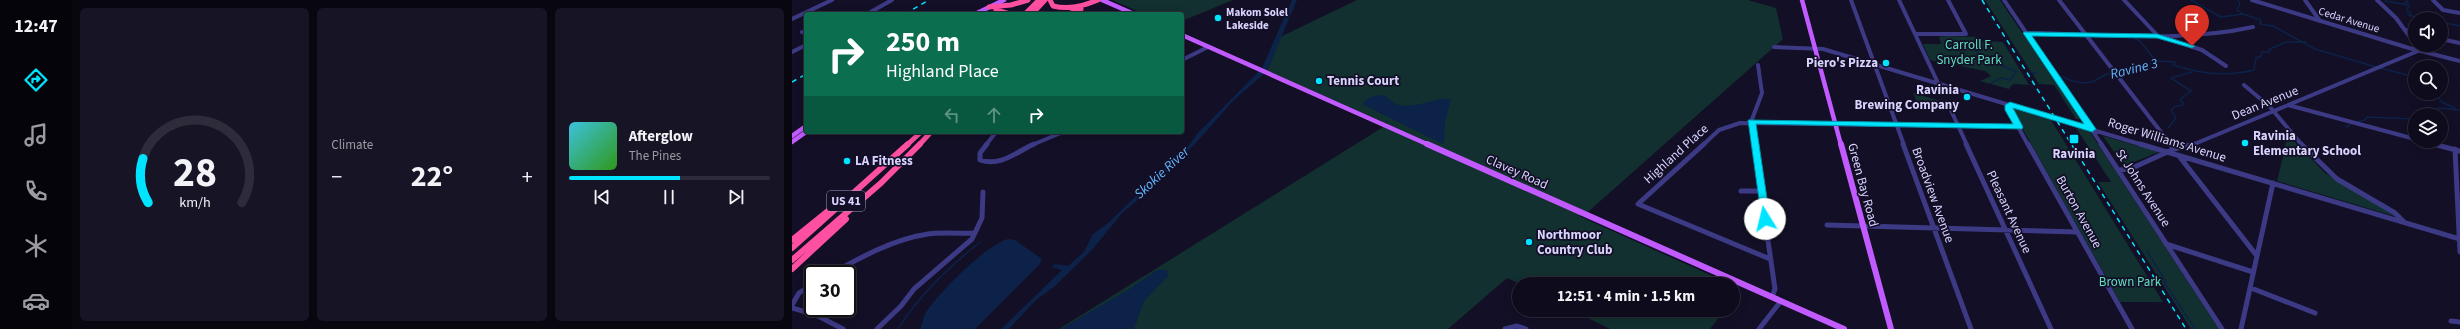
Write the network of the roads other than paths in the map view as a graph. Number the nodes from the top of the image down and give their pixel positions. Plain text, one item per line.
1 (832, 0) edge
2 (892, 0) edge
3 (997, 0) edge
4 (1004, 0) edge
5 (1028, 0) edge
6 (1039, 0) edge
7 (1045, 0) edge
8 (1050, 0) edge
9 (1092, 0) edge
10 (1098, 0) edge
11 (1103, 0) edge
12 (1801, 0) edge
13 (1850, 0) edge
14 (1899, 0) edge
15 (1948, 0) edge
16 (2004, 0) edge
17 (2059, 0) edge
18 (2124, 0) edge
19 (2252, 0) edge
20 (2306, 0) edge
21 (2377, 0) edge
22 (2433, 0) edge
23 (1085, 5) junction
24 (988, 8) junction
25 (1127, 11) edge
26 (807, 12) edge
27 (871, 12) edge
28 (980, 12) edge
29 (985, 12) edge
30 (1003, 12) edge
31 (1027, 12) edge
32 (1034, 12) edge
33 (1073, 12) edge
34 (2460, 12) edge
35 (804, 13) edge
36 (792, 19) edge
37 (2320, 21) junction
38 (2253, 26) dead end
39 (2406, 30) joint
40 (2408, 32) edge
41 (2026, 33) junction
42 (1915, 34) junction
43 (2086, 34) junction
44 (1184, 36) edge
45 (2157, 36) junction
46 (2448, 40) edge
47 (2460, 43) edge
48 (804, 46) edge
49 (1208, 47) junction
50 (1774, 47) dead end
51 (1815, 48) junction
52 (2408, 48) edge
53 (792, 52) edge
54 (2416, 52) edge
55 (2422, 52) edge
56 (1184, 59) edge
57 (2460, 61) edge
58 (1874, 64) junction
59 (1758, 65) dead end
60 (2226, 66) dead end
61 (1938, 83) junction
62 (2244, 85) dead end
63 (1948, 104) dead end
64 (2010, 105) junction
65 (2288, 105) junction
66 (2273, 111) junction
67 (1752, 122) junction
68 (1835, 123) junction
69 (1896, 125) junction
70 (1957, 126) junction
71 (804, 127) edge
72 (2019, 127) junction
73 (2092, 129) junction
74 (804, 133) edge
75 (919, 134) edge
76 (929, 134) edge
77 (995, 134) edge
78 (1058, 134) edge
79 (792, 136) edge
80 (2408, 137) edge
81 (792, 142) edge
82 (2174, 149) junction
83 (2457, 150) edge
84 (2169, 152) junction
85 (899, 153) junction
86 (2179, 155) junction
87 (2119, 170) junction
88 (881, 183) junction
89 (2273, 183) junction
90 (1741, 191) dead end
91 (1761, 191) junction
92 (983, 192) dead end
93 (2404, 222) junction
94 (1827, 226) dead end
95 (1863, 227) junction
96 (1934, 228) junction
97 (2006, 230) junction
98 (2077, 232) junction
99 (975, 233) junction
100 (2460, 239) edge
101 (792, 240) edge
102 (2166, 244) junction
103 (792, 248) edge
104 (2460, 252) edge
105 (2256, 256) junction
106 (1770, 258) junction
107 (792, 260) edge
108 (848, 265) edge
109 (792, 269) edge
110 (2253, 272) junction
111 (2250, 288) junction
112 (804, 290) edge
113 (1772, 297) junction
114 (1781, 301) junction
115 (792, 305) edge
116 (792, 308) edge
117 (2315, 313) dead end
118 (2451, 321) dead end
119 (2460, 322) edge
120 (842, 329) edge
121 (877, 329) edge
122 (1506, 329) edge
123 (1526, 329) edge
124 (1759, 329) edge
125 (1844, 329) edge
126 (1891, 329) edge
127 (1971, 329) edge
128 (2051, 329) edge
129 (2132, 329) edge
130 (2222, 329) edge
131 (2241, 329) edge

1 - 26 street
2 - 27 street
3 - 24 main road
4 - 24 main road
5 - 24 highway
6 - 31 highway
7 - 32 highway
8 - 23 highway
9 - 23 main road
10 - 23 highway
11 - 25 main road
11 - 33 highway
12 - 51 main road, Green Bay Road
13 - 58 street, Broadview Avenue
14 - 42 street
15 - 42 street
16 - 41 street, St Johns Avenue
17 - 43 street
18 - 45 street
19 - 37 street, Cedar Avenue
20 - 37 street
21 - 39 street
22 - 34 street
24 - 28 main road
24 - 29 main road
24 - 30 highway
35 - 36 street
37 - 52 street, Cedar Avenue
38 - 45 street
39 - 40 street
41 - 43 street
41 - 73 street, St Johns Avenue
42 - 61 street
43 - 45 street
43 - 82 street
44 - 49 main road, Clavey Road
45 - 60 street
46 - 47 street
48 - 53 street
49 - 56 street
49 - 113 main road, Clavey Road
50 - 51 street, Roger Williams Avenue
51 - 58 street, Roger Williams Avenue
51 - 68 main road, Green Bay Road
54 - 65 street, Dean Avenue
55 - 57 street, Cedar Avenue
58 - 61 street, Roger Williams Avenue
58 - 69 street, Broadview Avenue
59 - 67 street
61 - 64 street, Roger Williams Avenue
62 - 66 street
63 - 70 street, Pleasant Avenue
64 - 72 street, Burton Avenue
64 - 73 street, Roger Williams Avenue
65 - 66 street, Dean Avenue
65 - 80 street
66 - 82 street, Dean Avenue
66 - 93 street
67 - 68 street, Highland Place
67 - 91 street
67 - 106 street, Highland Place
68 - 69 street, Highland Place
68 - 95 main road, Green Bay Road
69 - 70 street, Highland Place
69 - 96 street, Broadview Avenue
70 - 72 street, Highland Place
70 - 97 street, Pleasant Avenue
71 - 79 main road
72 - 98 street, Burton Avenue
73 - 84 street, Roger Williams Avenue
73 - 87 street, St Johns Avenue
74 - 81 main road
75 - 85 highway, US 41
76 - 88 highway, US 41
77 - 78 street
82 - 84 street, Dean Avenue
83 - 100 street
84 - 86 street, Roger Williams Avenue
84 - 87 street, Dean Avenue
85 - 101 highway
85 - 103 highway, US 41
86 - 89 street, Roger Williams Avenue
86 - 105 street
87 - 102 street, St Johns Avenue
88 - 107 highway, US 41
88 - 109 highway
89 - 93 street, Roger Williams Avenue
89 - 105 street
90 - 91 street
91 - 106 street
92 - 99 street
93 - 100 street, Roger Williams Avenue
94 - 95 street
95 - 96 street
95 - 126 main road, Green Bay Road
96 - 97 street
96 - 127 street, Broadview Avenue
97 - 98 street
97 - 128 street, Pleasant Avenue
98 - 129 street, Burton Avenue
99 - 108 street
99 - 121 street
100 - 104 street
102 - 110 street
102 - 130 street, St Johns Avenue
105 - 110 street
106 - 113 street
110 - 111 street
111 - 117 street
111 - 131 street
112 - 115 street
113 - 114 main road, Clavey Road
114 - 124 street
114 - 125 main road, Clavey Road
116 - 120 street
118 - 119 street
122 - 123 street

